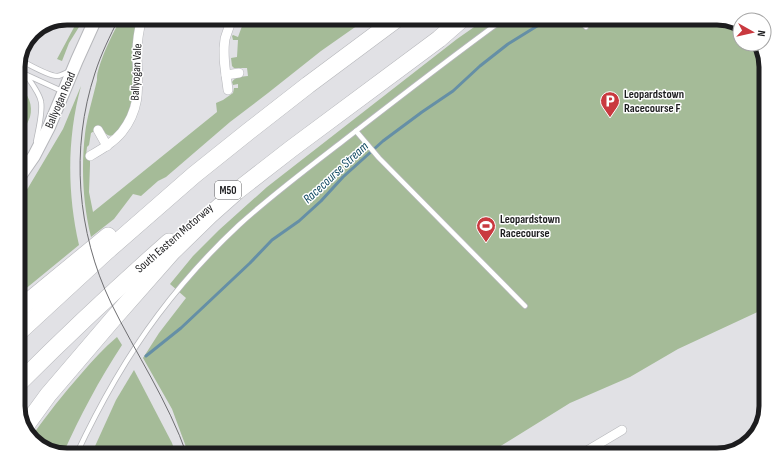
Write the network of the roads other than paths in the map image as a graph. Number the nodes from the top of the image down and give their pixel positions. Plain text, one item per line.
1 (93, 25) edge
2 (141, 25) edge
3 (230, 25) edge
4 (375, 25) edge
5 (389, 25) edge
6 (446, 25) edge
7 (454, 25) edge
8 (496, 25) edge
9 (25, 63) edge
10 (74, 68) junction
11 (239, 73) dead end
12 (26, 75) joint
13 (226, 75) junction
14 (228, 90) dead end
15 (64, 93) junction
16 (98, 130) dead end
17 (356, 131) junction
18 (107, 146) junction
19 (34, 156) junction
20 (90, 156) dead end
21 (25, 169) edge
22 (25, 304) edge
23 (525, 306) dead end
24 (25, 327) edge
25 (25, 377) edge
26 (28, 422) edge
27 (622, 430) dead end
28 (79, 448) edge
29 (596, 448) edge

1 - 10 street, Ballyogan Road
2 - 18 street, Ballyogan Vale
3 - 13 street
4 - 22 highway
5 - 24 highway, M50
6 - 25 highway, South Eastern Motorway / M50
7 - 26 highway
8 - 17 lane
9 - 10 lane
10 - 15 street, Ballyogan Road
11 - 13 street
12 - 15 lane
12 - 19 lane
13 - 14 street
15 - 19 street, Ballyogan Road
16 - 18 street
17 - 23 lane
17 - 28 lane
18 - 20 street, Ballyogan Vale
19 - 21 street, Ballyogan Road
27 - 29 street

